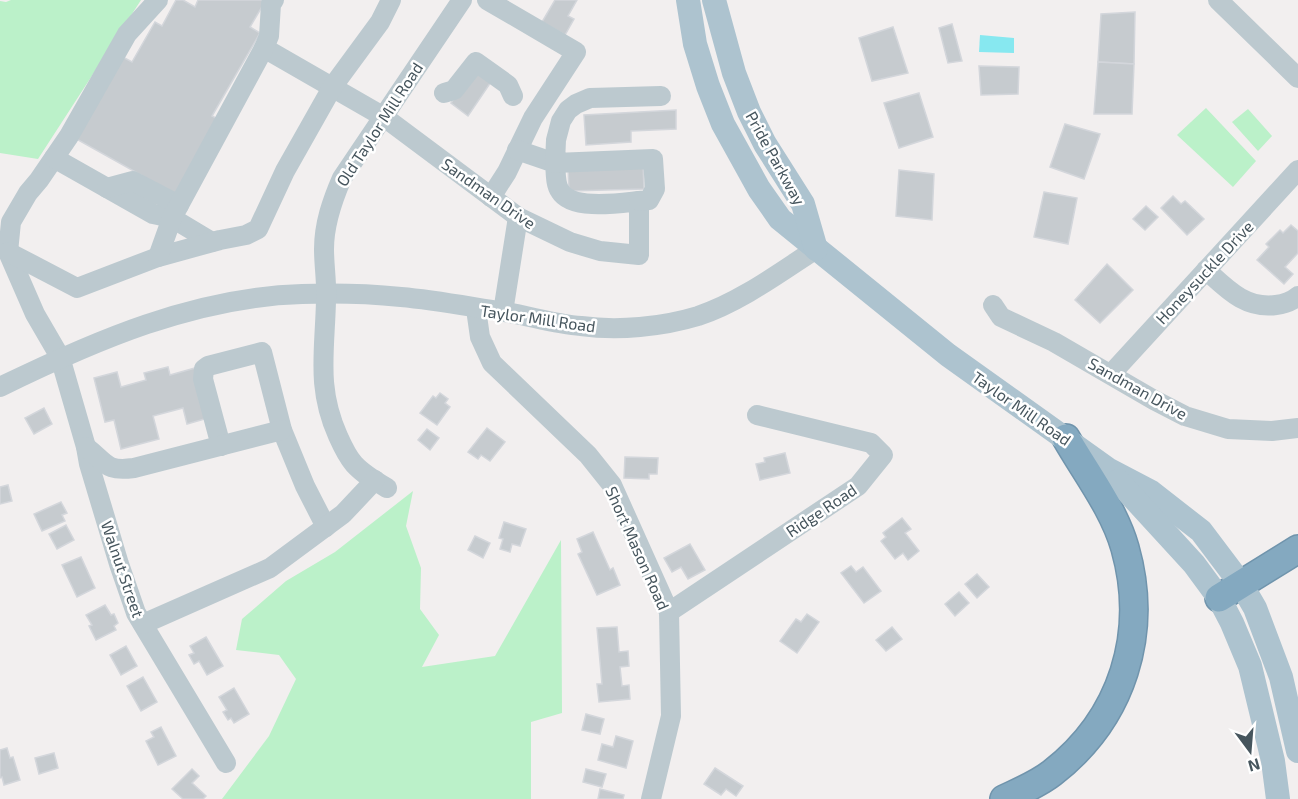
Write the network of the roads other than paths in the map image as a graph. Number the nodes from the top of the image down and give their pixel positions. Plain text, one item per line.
1 (158, 0) edge
2 (274, 0) edge
3 (391, 0) edge
4 (462, 0) edge
5 (487, 0) edge
6 (687, 0) edge
7 (714, 0) edge
8 (1218, 0) edge
9 (264, 48) junction
10 (1298, 78) edge
11 (333, 86) junction
12 (444, 93) dead end
13 (513, 96) dead end
14 (662, 96) dead end
15 (384, 117) junction
16 (517, 150) junction
17 (54, 158) junction
18 (555, 163) junction
19 (1298, 170) edge
20 (491, 197) junction
21 (639, 201) junction
22 (175, 211) junction
23 (518, 217) junction
24 (212, 242) junction
25 (816, 249) junction
26 (8, 252) junction
27 (158, 258) junction
28 (1206, 270) junction
29 (326, 295) junction
30 (1298, 296) edge
31 (993, 305) dead end
32 (476, 309) junction
33 (503, 312) junction
34 (60, 357) junction
35 (1111, 374) junction
36 (0, 387) edge
37 (757, 416) dead end
38 (1298, 428) edge
39 (282, 430) junction
40 (1066, 438) junction
41 (220, 446) junction
42 (86, 447) junction
43 (1109, 470) junction
44 (326, 527) junction
45 (1298, 549) edge
46 (1241, 584) junction
47 (1219, 598) junction
48 (669, 612) junction
49 (143, 624) junction
50 (1298, 751) edge
51 (226, 763) dead end
52 (651, 799) edge
53 (1004, 799) edge
54 (1278, 799) edge

1 - 17 street
2 - 9 street
3 - 11 street
4 - 15 street, Old Taylor Mill Road
5 - 16 street
6 - 25 main road, Pride Parkway
7 - 25 main road, Pride Parkway
8 - 10 street
9 - 11 street, Sandman Drive
9 - 22 street
11 - 15 street, Sandman Drive
11 - 24 street
12 - 13 street
14 - 18 street
15 - 20 street, Sandman Drive
15 - 29 street, Old Taylor Mill Road
16 - 18 street
16 - 20 street
17 - 22 street
17 - 26 street
18 - 21 street
18 - 21 street
19 - 28 street, Honeysuckle Drive
20 - 23 street, Sandman Drive
21 - 23 street, Sandman Drive
22 - 24 street
22 - 27 street
23 - 33 street
24 - 27 street
25 - 33 street, Taylor Mill Road
25 - 40 main road, Taylor Mill Road
26 - 27 street
26 - 34 street, Walnut Street
28 - 30 street
28 - 35 street, Honeysuckle Drive
29 - 32 street, Taylor Mill Road
29 - 34 street, Taylor Mill Road
29 - 44 street, Old Taylor Mill Road
31 - 35 street, Sandman Drive
32 - 33 street, Taylor Mill Road
32 - 48 street, Short Mason Road
34 - 36 street, Taylor Mill Road
34 - 42 street, Walnut Street
35 - 38 street, Sandman Drive
37 - 48 street, Ridge Road
39 - 41 street
39 - 41 street
39 - 44 street
40 - 43 main road, Taylor Mill Road
40 - 53 highway
41 - 42 street
42 - 49 street, Walnut Street
43 - 46 main road, Taylor Mill Road
43 - 47 main road, Taylor Mill Road
44 - 49 street
45 - 46 highway
46 - 47 highway
46 - 50 main road, Taylor Mill Road
47 - 54 main road, Taylor Mill Road
48 - 52 street, Short Mason Road
49 - 51 street, Walnut Street

